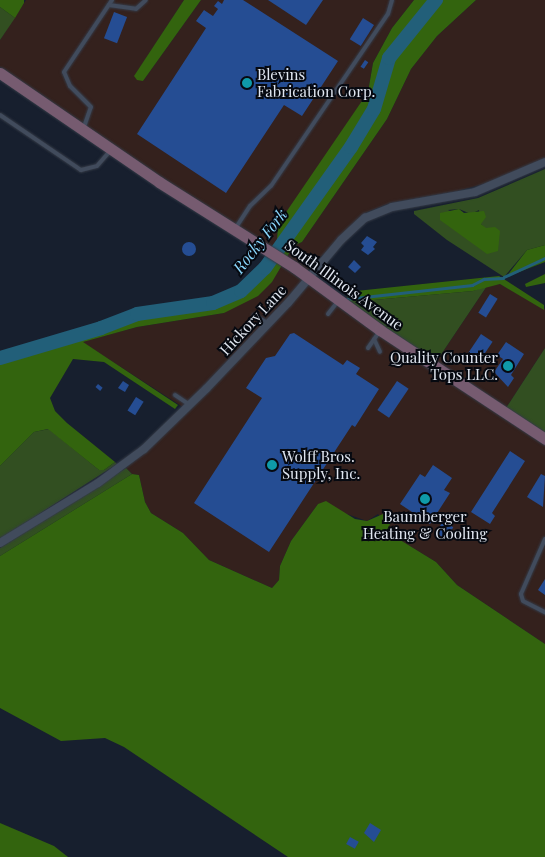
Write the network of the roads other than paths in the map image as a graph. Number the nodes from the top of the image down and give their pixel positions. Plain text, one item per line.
1 (112, 0) edge
2 (146, 0) edge
3 (392, 0) edge
4 (109, 5) junction
5 (0, 73) edge
6 (0, 115) edge
7 (83, 129) junction
8 (112, 149) junction
9 (545, 162) edge
10 (235, 229) junction
11 (308, 278) junction
12 (338, 301) junction
13 (328, 314) dead end
14 (254, 315) dead end
15 (268, 324) junction
16 (377, 334) junction
17 (368, 348) dead end
18 (380, 352) dead end
19 (175, 395) dead end
20 (190, 405) junction
21 (545, 439) edge
22 (545, 538) edge
23 (0, 544) edge
24 (545, 612) edge

1 - 4 lane
2 - 4 lane
3 - 10 lane
4 - 7 lane
5 - 7 main road, South Illinois Avenue
6 - 8 lane
7 - 8 main road, South Illinois Avenue
8 - 10 main road, South Illinois Avenue
9 - 11 street, Hickory Lane
10 - 11 main road, South Illinois Avenue
11 - 12 main road, South Illinois Avenue
11 - 15 street, Hickory Lane
12 - 13 lane
12 - 16 main road, South Illinois Avenue
14 - 15 lane
15 - 20 street, Hickory Lane
16 - 17 lane
16 - 18 lane
16 - 21 main road, South Illinois Avenue
19 - 20 lane
20 - 23 street, Hickory Lane
22 - 24 lane

